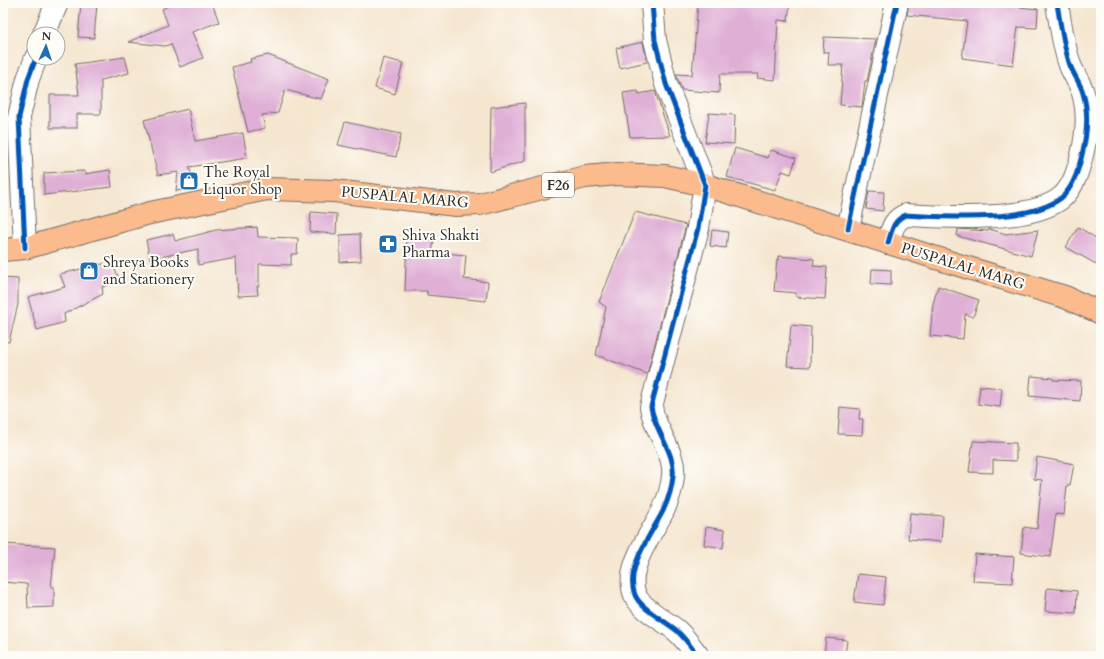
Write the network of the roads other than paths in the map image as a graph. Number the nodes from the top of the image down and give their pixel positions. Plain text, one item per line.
1 (57, 3) edge
2 (652, 3) edge
3 (897, 3) edge
4 (1057, 3) edge
5 (47, 26) edge
6 (33, 66) edge
7 (705, 185) junction
8 (848, 230) junction
9 (888, 243) junction
10 (25, 248) junction
11 (3, 250) edge
12 (1101, 313) edge
13 (698, 656) edge

1 - 5 street
2 - 7 street
3 - 8 street
4 - 9 street
6 - 10 street
7 - 8 main road, PUSPALAL MARG / F26
7 - 10 main road, PUSPALAL MARG / F26
7 - 13 street
8 - 9 main road, PUSPALAL MARG / F26
9 - 12 main road, PUSPALAL MARG / F26
10 - 11 main road, PUSPALAL MARG / F26

